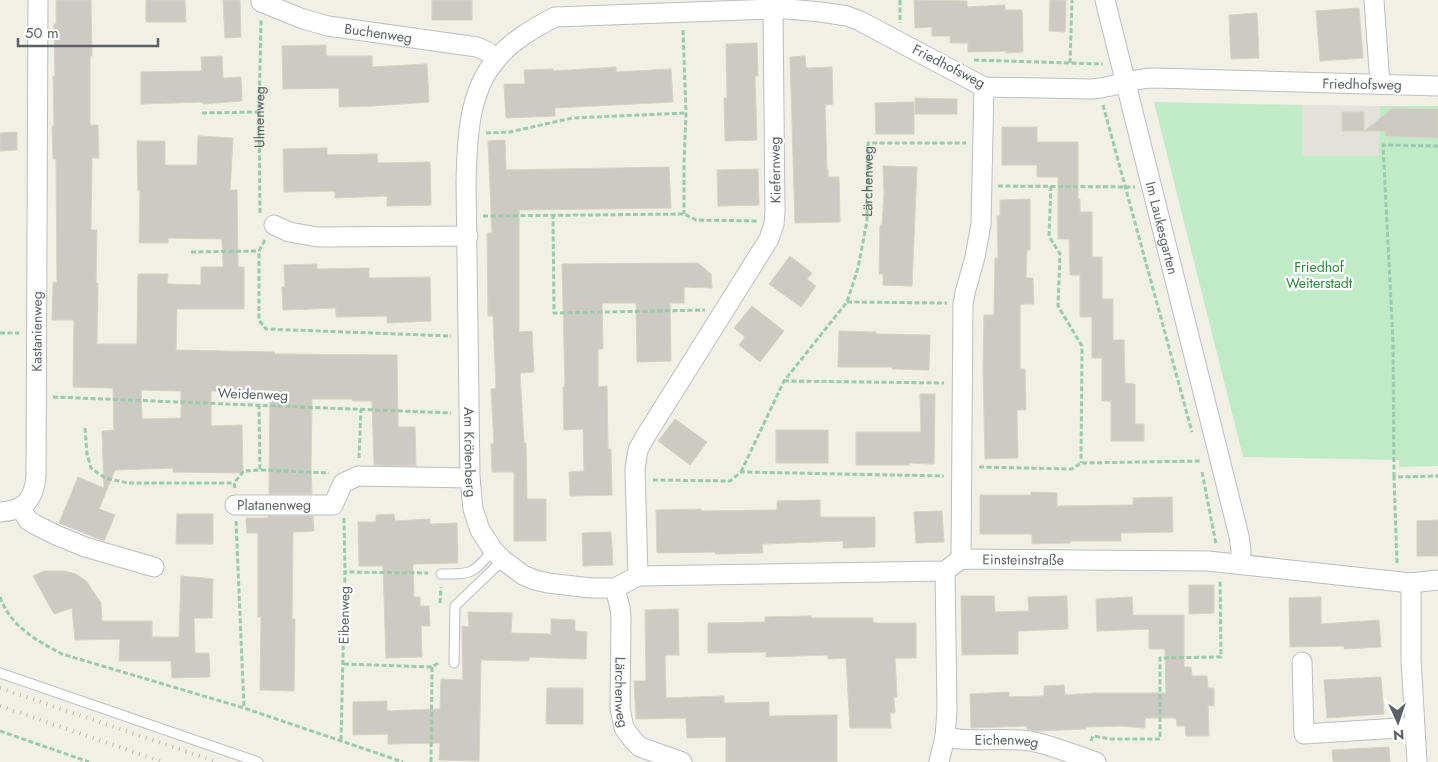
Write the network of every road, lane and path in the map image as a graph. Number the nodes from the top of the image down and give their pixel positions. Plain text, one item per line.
1 (38, 0) edge
2 (1072, 0) edge
3 (1104, 0) edge
4 (1374, 0) edge
5 (261, 2) joint
6 (783, 6) edge
7 (555, 9) edge
8 (682, 12) junction
9 (496, 60) junction
10 (1070, 63) junction
11 (951, 68) junction
12 (1123, 74) junction
13 (1380, 84) junction
14 (1438, 86) edge
15 (984, 87) junction
16 (1098, 89) junction
17 (259, 112) junction
18 (202, 113) dead end
19 (686, 113) junction
20 (470, 133) junction
21 (983, 143) junction
22 (1438, 146) edge
23 (983, 186) junction
24 (1051, 186) junction
25 (1126, 187) junction
26 (1152, 187) junction
27 (553, 214) junction
28 (684, 214) junction
29 (467, 216) junction
30 (775, 221) junction
31 (274, 225) junction
32 (468, 236) junction
33 (259, 251) junction
34 (191, 252) dead end
35 (847, 302) junction
36 (963, 304) junction
37 (721, 316) junction
38 (469, 337) junction
39 (784, 381) junction
40 (962, 383) junction
41 (36, 397) junction
42 (258, 405) junction
43 (360, 409) junction
44 (469, 413) junction
45 (85, 428) dead end
46 (1192, 433) dead end
47 (1197, 452) dead end
48 (1219, 457) junction
49 (1200, 462) junction
50 (1081, 463) junction
51 (260, 470) junction
52 (1202, 471) dead end
53 (741, 472) junction
54 (961, 472) junction
55 (1438, 476) edge
56 (1394, 477) junction
57 (470, 478) junction
58 (350, 480) junction
59 (635, 480) junction
60 (234, 483) junction
61 (235, 505) junction
62 (333, 505) junction
63 (20, 508) junction
64 (0, 512) edge
65 (498, 555) junction
66 (961, 559) junction
67 (1219, 562) junction
68 (1240, 564) junction
69 (154, 566) dead end
70 (345, 572) junction
71 (945, 572) junction
72 (441, 574) junction
73 (638, 576) junction
74 (1438, 580) edge
75 (1405, 582) junction
76 (615, 588) junction
77 (0, 597) edge
78 (440, 603) dead end
79 (440, 653) dead end
80 (1302, 662) dead end
81 (454, 663) dead end
82 (344, 664) junction
83 (432, 667) junction
84 (0, 673) edge
85 (244, 708) junction
86 (1414, 727) junction
87 (0, 732) edge
88 (945, 737) junction
89 (341, 740) junction
90 (1090, 760) edge
91 (88, 762) edge
92 (258, 762) edge
93 (403, 762) edge
94 (431, 762) edge
95 (682, 762) edge
96 (939, 762) edge
97 (1417, 762) edge

1 - 41 street, Kastanienweg
2 - 10 path
3 - 12 street, Im Laukesgarten
4 - 13 street
5 - 9 street, Buchenweg
5 - 17 path, Ulmenweg
6 - 8 street, Friedhofsweg
6 - 11 street, Friedhofsweg
6 - 30 street, Kiefernweg
7 - 8 street, Friedhofsweg
7 - 9 street, Am Krötenberg
8 - 19 path
9 - 20 street, Am Krötenberg
10 - 11 path
10 - 12 path
11 - 15 street, Friedhofsweg
12 - 13 street, Friedhofsweg
12 - 16 street, Friedhofsweg
12 - 26 street, Im Laukesgarten
13 - 14 street, Friedhofsweg
15 - 16 street, Friedhofsweg
15 - 21 street
16 - 25 path
17 - 18 path
17 - 31 path, Ulmenweg
19 - 20 path
19 - 28 path
20 - 29 street, Am Krötenberg
21 - 23 street
21 - 35 path, Lärchenweg
22 - 56 path
23 - 24 path
23 - 36 street
24 - 25 path
24 - 50 path
25 - 26 path
25 - 46 path
26 - 48 street, Im Laukesgarten
27 - 28 path
27 - 29 path
27 - 37 path
28 - 30 path
29 - 32 street, Am Krötenberg
30 - 37 street, Kiefernweg
31 - 32 street
31 - 33 path
32 - 38 street, Am Krötenberg
33 - 34 path
33 - 38 path
35 - 36 path
35 - 39 path, Lärchenweg
36 - 40 street
37 - 59 street, Kiefernweg
38 - 44 street, Am Krötenberg
39 - 40 path
39 - 53 path, Lärchenweg
40 - 54 street
41 - 42 path, Weidenweg
41 - 63 street, Kastanienweg
42 - 43 path, Weidenweg
42 - 51 path
43 - 44 path, Weidenweg
43 - 58 path
44 - 57 street, Am Krötenberg
45 - 60 path
47 - 49 path
48 - 49 path
48 - 68 street, Im Laukesgarten
49 - 50 path
50 - 54 path
51 - 58 path
51 - 60 path
52 - 67 path
53 - 54 path
53 - 59 path
54 - 66 street
55 - 56 path
56 - 75 path
57 - 58 street
57 - 65 street, Am Krötenberg
58 - 62 street, Platanenweg
59 - 73 street, Kiefernweg
60 - 61 path
61 - 62 street, Platanenweg
61 - 85 path, Platanenweg
62 - 70 path
63 - 64 street
63 - 69 street
65 - 72 lane
65 - 76 street, Am Krötenberg
65 - 81 lane
66 - 67 street, Einsteinstraße
66 - 71 street
67 - 68 street, Einsteinstraße
67 - 90 path
68 - 75 street, Einsteinstraße
70 - 72 path, Eibenweg
70 - 82 path, Eibenweg
71 - 73 street
71 - 88 street
72 - 78 path
73 - 76 street
74 - 75 street, Einsteinstraße
75 - 86 street
76 - 95 street, Lärchenweg
77 - 85 path
79 - 83 path
80 - 86 street
82 - 83 path, Eibenweg
82 - 89 path, Eibenweg
83 - 94 path
84 - 92 lane
85 - 89 path
86 - 97 street
87 - 91 path
88 - 90 street, Eichenweg
88 - 96 street
89 - 93 path

